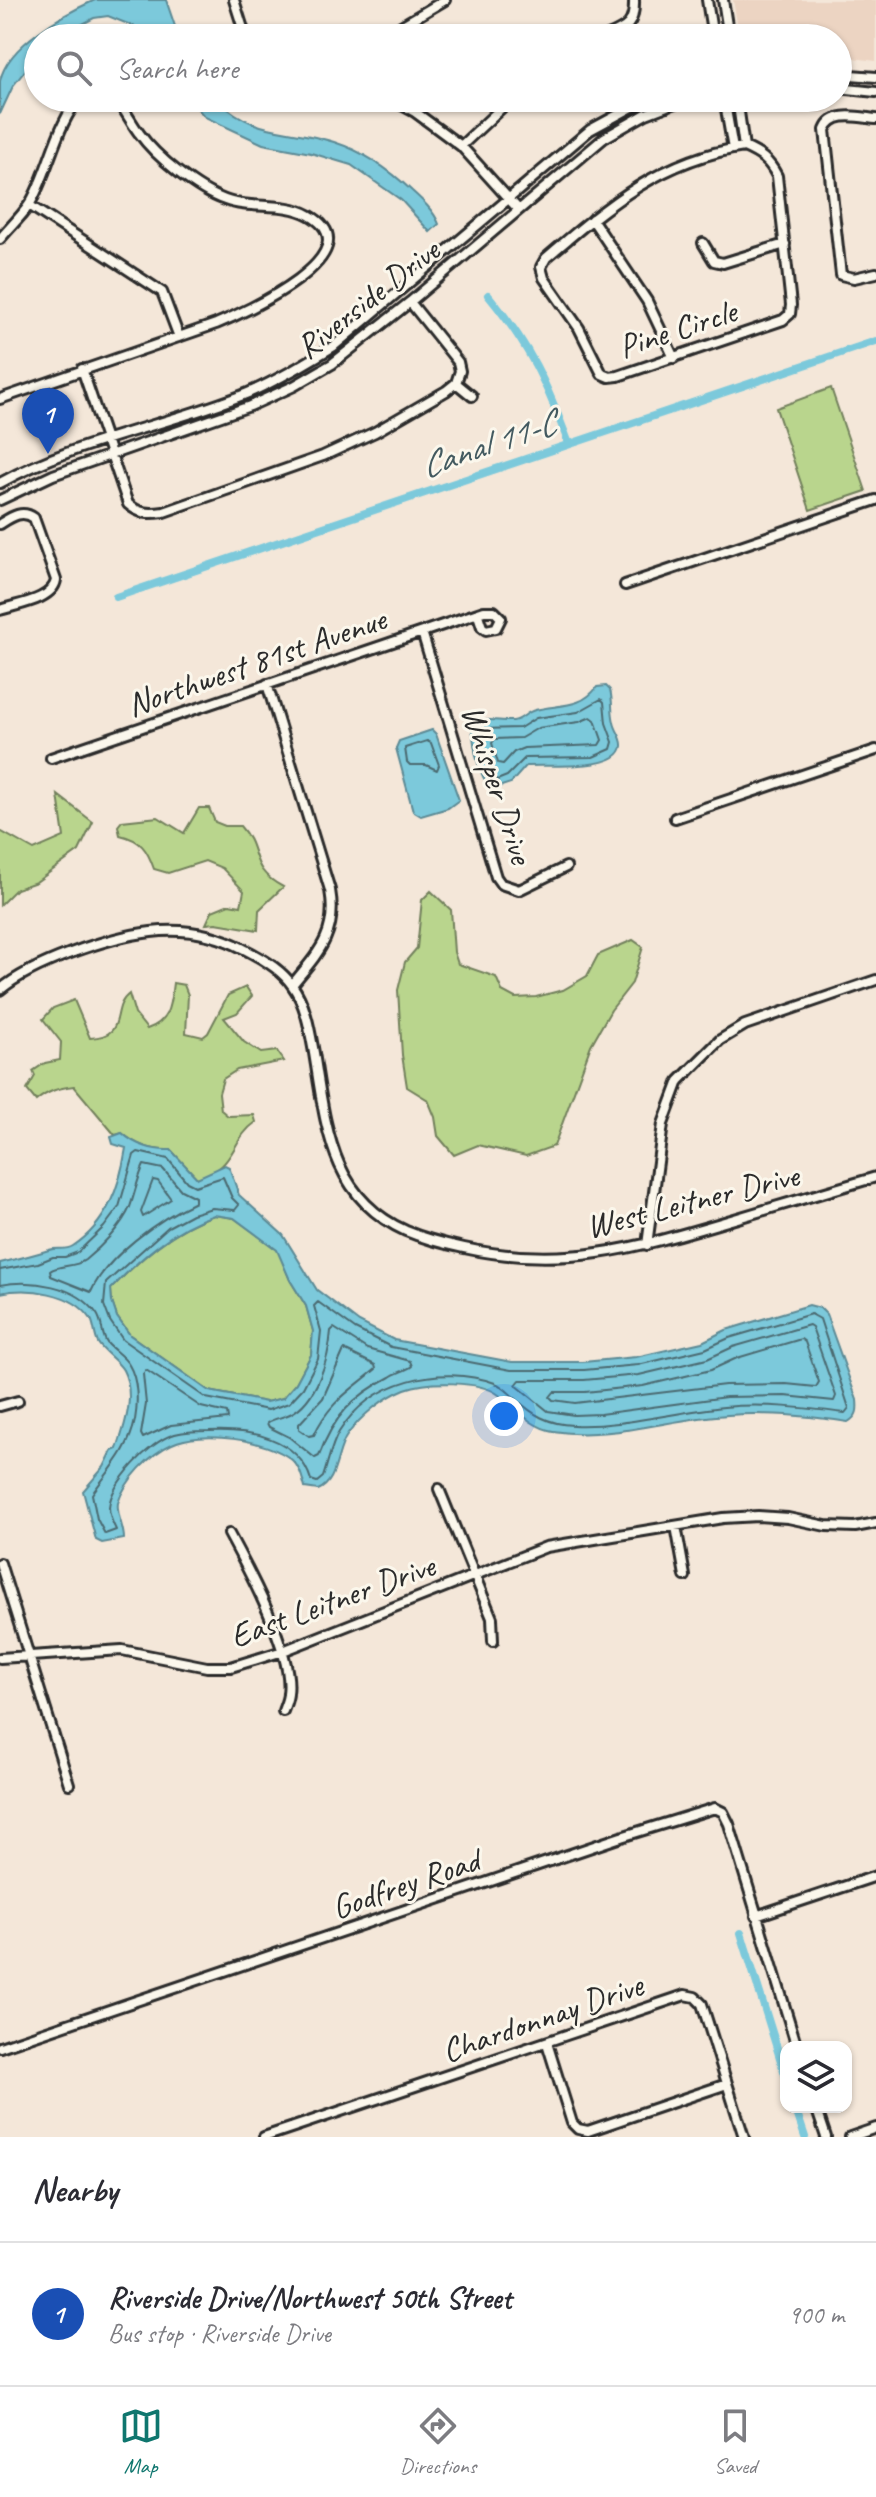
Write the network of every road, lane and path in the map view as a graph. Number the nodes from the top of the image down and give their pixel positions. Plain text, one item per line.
1 (234, 0) edge
2 (445, 0) edge
3 (634, 0) edge
4 (707, 0) edge
5 (723, 0) edge
6 (242, 24) edge
7 (404, 24) edge
8 (629, 24) edge
9 (711, 24) edge
10 (727, 24) edge
11 (852, 75) edge
12 (876, 77) edge
13 (852, 89) edge
14 (876, 92) edge
15 (69, 112) edge
16 (125, 112) edge
17 (415, 112) edge
18 (497, 112) edge
19 (623, 112) edge
20 (651, 112) edge
21 (726, 112) edge
22 (739, 112) edge
23 (876, 119) edge
24 (461, 146) junction
25 (744, 147) junction
26 (733, 149) junction
27 (507, 198) junction
28 (29, 205) junction
29 (518, 209) junction
30 (592, 219) junction
31 (0, 239) edge
32 (703, 243) dead end
33 (785, 244) junction
34 (876, 273) edge
35 (410, 302) junction
36 (179, 337) junction
37 (674, 358) junction
38 (82, 369) junction
39 (456, 383) junction
40 (472, 396) dead end
41 (0, 399) edge
42 (106, 441) junction
43 (110, 455) junction
44 (0, 483) edge
45 (0, 500) edge
46 (876, 500) edge
47 (0, 524) edge
48 (625, 585) dead end
49 (0, 610) edge
50 (478, 615) dead end
51 (422, 632) junction
52 (267, 684) junction
53 (876, 750) edge
54 (51, 758) dead end
55 (675, 818) dead end
56 (566, 867) dead end
57 (876, 980) edge
58 (292, 985) junction
59 (0, 990) edge
60 (876, 1177) edge
61 (647, 1245) junction
62 (18, 1401) dead end
63 (0, 1406) edge
64 (439, 1489) dead end
65 (876, 1523) edge
66 (676, 1526) junction
67 (229, 1534) dead end
68 (0, 1563) edge
69 (474, 1574) junction
70 (685, 1576) dead end
71 (493, 1641) dead end
72 (283, 1651) junction
73 (29, 1656) junction
74 (0, 1658) edge
75 (283, 1711) dead end
76 (69, 1784) dead end
77 (876, 1876) edge
78 (756, 1916) junction
79 (795, 2041) edge
80 (547, 2043) junction
81 (0, 2047) edge
82 (727, 2084) junction
83 (818, 2113) edge
84 (876, 2128) edge
85 (264, 2137) edge
86 (744, 2137) edge
87 (826, 2137) edge
88 (850, 2137) edge

1 - 6 street
2 - 7 street
3 - 8 street
4 - 9 street
5 - 10 street
11 - 12 street
13 - 14 street
15 - 28 street
16 - 36 street
17 - 24 street
18 - 24 street
19 - 27 street, Riverside Drive
20 - 29 street, Riverside Drive
21 - 26 street
22 - 25 street
23 - 34 street
24 - 27 street
25 - 26 street, Pine Circle
25 - 33 street, Pine Circle
26 - 30 street, Pine Circle
27 - 29 street
27 - 42 street, Riverside Drive
28 - 31 street
28 - 36 street
29 - 35 street, Riverside Drive
30 - 37 street
30 - 37 street, Pine Circle
32 - 33 street
33 - 37 street, Pine Circle
35 - 39 street
35 - 43 street, Riverside Drive
36 - 38 street
38 - 41 street
38 - 42 street
39 - 40 street
39 - 43 street
42 - 43 street
42 - 44 street, Riverside Drive
43 - 45 street, Riverside Drive
46 - 48 street
47 - 49 street
50 - 51 street, Northwest 81st Avenue
51 - 52 street, Northwest 81st Avenue
51 - 56 street, Whisper Drive
52 - 54 street, Northwest 81st Avenue
52 - 58 street
53 - 55 street
57 - 61 street
58 - 59 street, West Leitner Drive
58 - 61 street, West Leitner Drive
60 - 61 street, West Leitner Drive
62 - 63 street
64 - 69 street
65 - 66 street, East Leitner Drive
66 - 69 street, East Leitner Drive
66 - 70 street
67 - 72 street
68 - 73 street
69 - 71 street
69 - 72 street, East Leitner Drive
72 - 73 street, East Leitner Drive
72 - 75 street
73 - 74 street, East Leitner Drive
73 - 76 street
77 - 78 street
78 - 79 street, Godfrey Road
78 - 81 street, Godfrey Road
80 - 82 street
80 - 82 street, Chardonnay Drive
80 - 85 street, Chardonnay Drive
82 - 86 street, Chardonnay Drive
83 - 87 street
84 - 88 street

